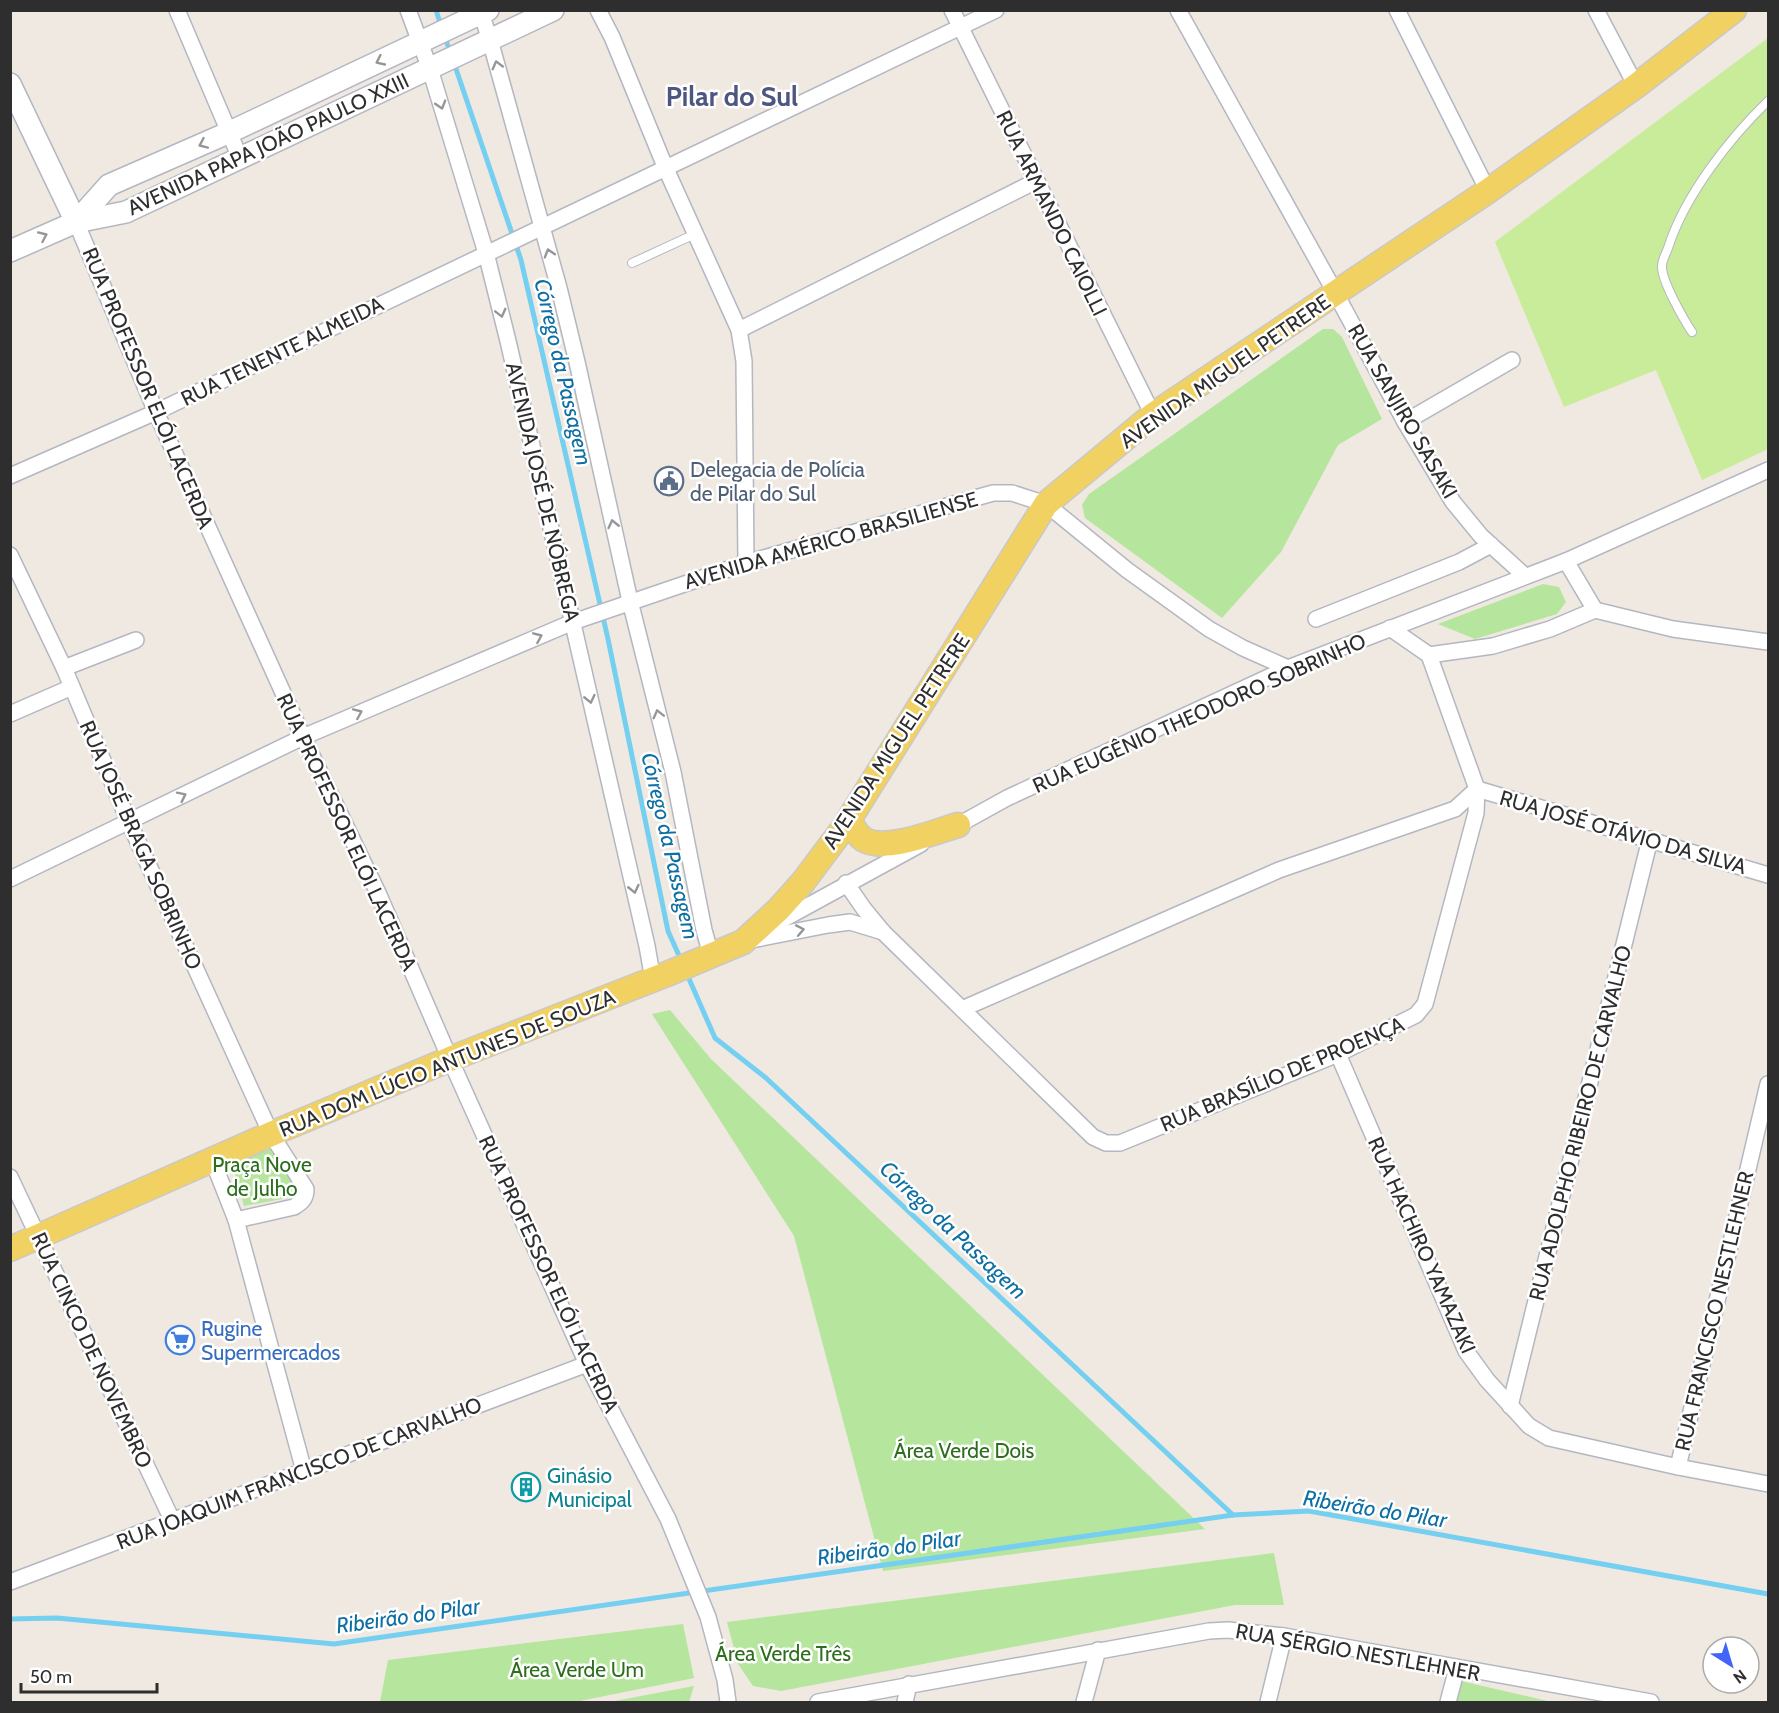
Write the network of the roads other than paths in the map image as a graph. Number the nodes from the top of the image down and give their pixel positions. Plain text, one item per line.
1 (177, 10) edge
2 (408, 10) edge
3 (553, 10) edge
4 (598, 10) edge
5 (952, 10) edge
6 (996, 10) edge
7 (1178, 10) edge
8 (1397, 10) edge
9 (1596, 10) edge
10 (1734, 10) edge
11 (483, 12) edge
12 (960, 27) junction
13 (427, 39) junction
14 (490, 40) junction
15 (435, 67) junction
16 (10, 84) edge
17 (1636, 86) junction
18 (1768, 101) edge
19 (230, 132) junction
20 (240, 158) junction
21 (666, 169) junction
22 (1036, 181) junction
23 (1488, 190) junction
24 (76, 222) junction
25 (535, 229) junction
26 (695, 234) junction
27 (492, 250) junction
28 (10, 251) edge
29 (632, 263) dead end
30 (1336, 294) junction
31 (739, 330) junction
32 (1692, 332) dead end
33 (1512, 360) dead end
34 (156, 412) junction
35 (1153, 415) junction
36 (1404, 422) junction
37 (1768, 470) edge
38 (10, 476) edge
39 (1046, 504) junction
40 (1491, 545) junction
41 (10, 555) edge
42 (1566, 561) junction
43 (746, 563) junction
44 (1525, 576) junction
45 (623, 603) junction
46 (1595, 610) junction
47 (580, 619) junction
48 (1316, 619) dead end
49 (1390, 628) junction
50 (136, 640) dead end
51 (1768, 642) edge
52 (1428, 655) junction
53 (64, 668) junction
54 (1288, 668) junction
55 (72, 687) junction
56 (10, 714) edge
57 (303, 737) junction
58 (1477, 789) junction
59 (849, 820) junction
60 (129, 822) junction
61 (958, 825) junction
62 (1650, 839) junction
63 (1768, 874) edge
64 (10, 879) edge
65 (846, 883) junction
66 (883, 932) junction
67 (743, 942) junction
68 (706, 958) junction
69 (660, 977) junction
70 (962, 1008) junction
71 (1338, 1054) junction
72 (450, 1059) junction
73 (1768, 1084) edge
74 (271, 1134) junction
75 (212, 1159) junction
76 (10, 1177) edge
77 (236, 1220) junction
78 (38, 1237) junction
79 (10, 1249) edge
80 (587, 1364) junction
81 (1510, 1406) junction
82 (1678, 1467) junction
83 (304, 1471) junction
84 (1768, 1484) edge
85 (173, 1522) junction
86 (10, 1582) edge
87 (1284, 1636) junction
88 (1098, 1650) junction
89 (1456, 1668) junction
90 (909, 1684) junction
91 (728, 1702) edge
92 (818, 1702) edge
93 (905, 1702) edge
94 (1084, 1702) edge
95 (1268, 1702) edge
96 (1448, 1702) edge
97 (1651, 1702) edge

1 - 19 street
2 - 13 street, AVENIDA JOSÉ DE NÓBREGA
3 - 14 main road, AVENIDA PAPA JOÃO PAULO XXIII
4 - 21 street
5 - 12 street, RUA ARMANDO CAIOLLI
6 - 12 street, RUA TENENTE ALMEIDA
7 - 30 street, RUA SANJIRO SASAKI
8 - 23 street
9 - 17 street
10 - 17 main road, AVENIDA MIGUEL PETRERE
11 - 13 main road, AVENIDA PAPA JOÃO PAULO XXIII
11 - 14 street
12 - 21 street, RUA TENENTE ALMEIDA
12 - 22 street, RUA ARMANDO CAIOLLI
13 - 15 street, AVENIDA JOSÉ DE NÓBREGA
13 -> 19 main road, AVENIDA PAPA JOÃO PAULO XXIII
14 - 15 main road, AVENIDA PAPA JOÃO PAULO XXIII
25 -> 14 street
15 - 20 main road, AVENIDA PAPA JOÃO PAULO XXIII
15 -> 27 street, AVENIDA JOSÉ DE NÓBREGA
16 - 24 main road, RUA PROFESSOR ELÓI LACERDA
17 - 23 main road, AVENIDA MIGUEL PETRERE
18 - 32 lane
19 - 20 street
19 -> 24 main road, AVENIDA PAPA JOÃO PAULO XXIII
20 - 24 main road, AVENIDA PAPA JOÃO PAULO XXIII
21 - 25 street, RUA TENENTE ALMEIDA
21 - 26 street
22 - 31 street
22 - 35 street, RUA ARMANDO CAIOLLI
23 - 30 main road, AVENIDA MIGUEL PETRERE
28 -> 24 main road
24 - 34 street, RUA PROFESSOR ELÓI LACERDA
25 - 27 street, RUA TENENTE ALMEIDA
45 -> 25 street
26 - 29 lane
26 - 31 street
27 - 34 street, RUA TENENTE ALMEIDA
27 -> 47 street, AVENIDA JOSÉ DE NÓBREGA
30 - 35 main road, AVENIDA MIGUEL PETRERE
30 - 36 street, RUA SANJIRO SASAKI
31 - 43 street
33 - 36 street
34 - 38 street, RUA TENENTE ALMEIDA
34 - 57 street, RUA PROFESSOR ELÓI LACERDA
35 - 39 main road, AVENIDA MIGUEL PETRERE
36 - 40 street, RUA SANJIRO SASAKI
37 - 42 street, RUA EUGÊNIO THEODORO SOBRINHO
39 - 43 street, AVENIDA AMÉRICO BRASILIENSE
39 - 54 street
39 - 59 main road, AVENIDA MIGUEL PETRERE
40 - 44 street, RUA SANJIRO SASAKI
40 - 48 street
41 - 53 street, RUA JOSÉ BRAGA SOBRINHO
42 - 44 street, RUA EUGÊNIO THEODORO SOBRINHO
42 - 46 street
43 - 45 street, AVENIDA AMÉRICO BRASILIENSE
44 - 49 street, RUA EUGÊNIO THEODORO SOBRINHO
45 - 47 street, AVENIDA AMÉRICO BRASILIENSE
68 -> 45 street
46 - 51 street
46 - 52 street
57 -> 47 street
47 -> 69 street, AVENIDA JOSÉ DE NÓBREGA
49 - 52 street
49 - 54 street, RUA EUGÊNIO THEODORO SOBRINHO
50 - 53 street
52 - 58 street, RUA BRASÍLIO DE PROENÇA
53 - 55 street, RUA JOSÉ BRAGA SOBRINHO
54 - 61 street, RUA EUGÊNIO THEODORO SOBRINHO
55 - 56 street
55 - 60 street, RUA JOSÉ BRAGA SOBRINHO
60 -> 57 street
57 - 72 street, RUA PROFESSOR ELÓI LACERDA
58 - 62 street, RUA JOSÉ OTÁVIO DA SILVA
58 - 70 street
58 - 71 street, RUA BRASÍLIO DE PROENÇA
59 - 61 main road
59 - 67 main road, AVENIDA MIGUEL PETRERE
60 - 64 street
60 - 74 street, RUA JOSÉ BRAGA SOBRINHO
61 - 65 street, RUA EUGÊNIO THEODORO SOBRINHO
62 - 63 street, RUA JOSÉ OTÁVIO DA SILVA
62 - 81 street, RUA ADOLPHO RIBEIRO DE CARVALHO
65 - 66 street
65 - 67 street, RUA EUGÊNIO THEODORO SOBRINHO
67 -> 66 street
66 - 70 street
67 - 68 main road, AVENIDA MIGUEL PETRERE
68 - 69 main road, RUA DOM LÚCIO ANTUNES DE SOUZA
69 - 72 main road, RUA DOM LÚCIO ANTUNES DE SOUZA
70 - 71 street, RUA BRASÍLIO DE PROENÇA
71 - 81 street, RUA HACHIRO YAMAZAKI
72 - 74 main road, RUA DOM LÚCIO ANTUNES DE SOUZA
72 - 80 street, RUA PROFESSOR ELÓI LACERDA
73 - 82 street, RUA FRANCISCO NESTLEHNER
74 - 75 main road, RUA DOM LÚCIO ANTUNES DE SOUZA
74 - 77 street
75 - 77 street
75 - 78 main road, RUA DOM LÚCIO ANTUNES DE SOUZA
76 - 78 street, RUA CINCO DE NOVEMBRO
77 - 83 street
78 - 79 main road, RUA DOM LÚCIO ANTUNES DE SOUZA
78 - 85 street, RUA CINCO DE NOVEMBRO
80 - 83 street, RUA JOAQUIM FRANCISCO DE CARVALHO
80 - 91 street, RUA PROFESSOR ELÓI LACERDA
81 - 82 street, RUA HACHIRO YAMAZAKI
82 - 84 street, RUA HACHIRO YAMAZAKI
83 - 85 street, RUA JOAQUIM FRANCISCO DE CARVALHO
85 - 86 street, RUA JOAQUIM FRANCISCO DE CARVALHO
87 - 88 street, RUA SÉRGIO NESTLEHNER
87 - 89 street, RUA SÉRGIO NESTLEHNER
87 - 95 street
88 - 90 street, RUA SÉRGIO NESTLEHNER
88 - 94 street
89 - 96 street
89 - 97 street, RUA SÉRGIO NESTLEHNER
90 - 92 street, RUA SÉRGIO NESTLEHNER
90 - 93 street

